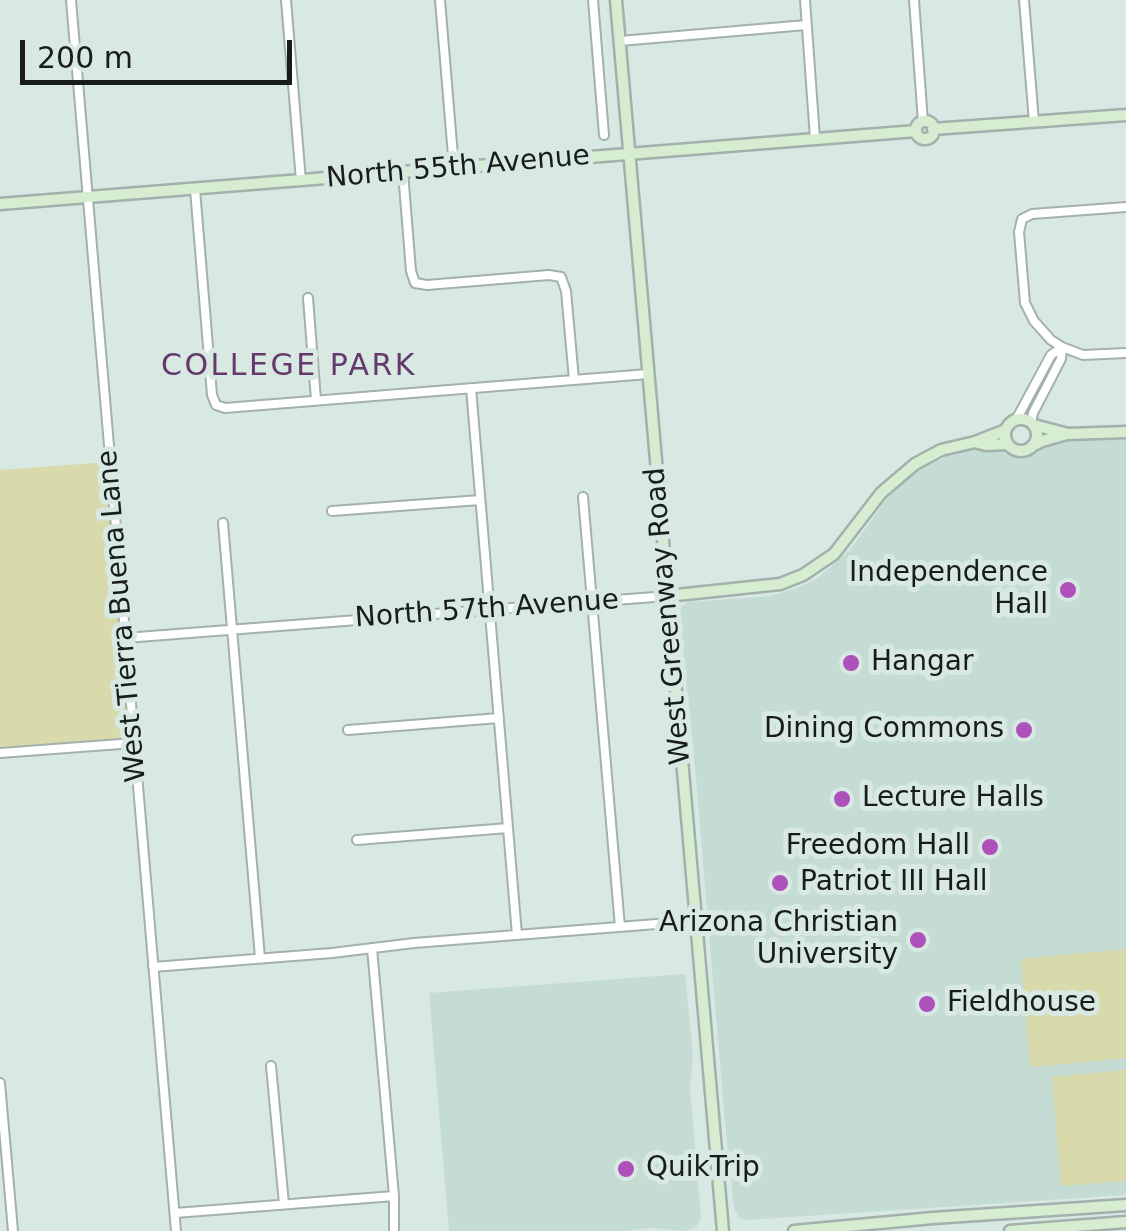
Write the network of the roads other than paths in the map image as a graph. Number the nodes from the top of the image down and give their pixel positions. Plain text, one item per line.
1 (71, 0) edge
2 (286, 0) edge
3 (440, 0) edge
4 (593, 0) edge
5 (616, 0) edge
6 (804, 0) edge
7 (914, 0) edge
8 (1024, 0) edge
9 (806, 25) junction
10 (620, 41) junction
11 (1126, 115) edge
12 (1034, 122) junction
13 (919, 126) junction
14 (604, 135) dead end
15 (815, 138) junction
16 (629, 154) junction
17 (454, 168) junction
18 (403, 172) junction
19 (301, 180) junction
20 (195, 189) junction
21 (87, 197) junction
22 (0, 204) edge
23 (1126, 207) edge
24 (308, 298) dead end
25 (1062, 347) junction
26 (1126, 353) edge
27 (648, 374) junction
28 (574, 380) junction
29 (1038, 380) junction
30 (1048, 385) junction
31 (470, 388) junction
32 (316, 400) junction
33 (1016, 420) junction
34 (1032, 424) junction
35 (1006, 430) junction
36 (1126, 432) edge
37 (1068, 434) junction
38 (975, 442) junction
39 (1008, 444) junction
40 (1032, 446) junction
41 (583, 497) dead end
42 (480, 500) junction
43 (332, 511) dead end
44 (223, 523) dead end
45 (667, 596) junction
46 (592, 602) junction
47 (490, 610) junction
48 (232, 630) junction
49 (125, 638) junction
50 (498, 718) junction
51 (348, 730) dead end
52 (134, 742) junction
53 (0, 753) edge
54 (508, 828) junction
55 (358, 840) dead end
56 (695, 921) junction
57 (620, 926) junction
58 (517, 934) junction
59 (372, 948) junction
60 (260, 958) junction
61 (154, 967) junction
62 (271, 1066) dead end
63 (0, 1083) edge
64 (394, 1196) junction
65 (284, 1204) junction
66 (1126, 1205) edge
67 (175, 1213) junction
68 (1126, 1222) edge
69 (904, 1226) edge
70 (830, 1229) edge
71 (13, 1231) edge
72 (176, 1231) edge
73 (394, 1231) edge
74 (722, 1231) edge
75 (794, 1231) edge
76 (1010, 1231) edge

1 - 21 street, West Tierra Buena Lane
2 - 19 street
3 - 17 street
4 - 14 street
5 - 10 street, West Greenway Road
6 - 9 street
7 - 13 street
8 - 12 street
9 - 10 street
9 - 15 street
10 - 16 street, West Greenway Road
11 - 12 street, North 55th Avenue
12 - 13 street, North 55th Avenue
13 - 15 street, North 55th Avenue
15 - 16 street, North 55th Avenue
16 - 17 street, North 55th Avenue
16 - 27 street, West Greenway Road
17 - 18 street, North 55th Avenue
18 - 19 street, North 55th Avenue
18 - 28 street
19 - 20 street, North 55th Avenue
20 - 21 street, North 55th Avenue
20 - 32 street
21 - 22 street, North 55th Avenue
21 - 49 street, West Tierra Buena Lane
23 - 25 street
24 - 32 street
25 - 26 street
25 - 29 street
25 - 30 street
27 - 28 street
27 - 45 street, West Greenway Road
28 - 31 street
29 - 30 street
29 - 33 street
30 - 34 street
31 - 32 street
31 - 42 street
33 - 34 street
33 - 35 street
34 - 37 street
34 - 40 street
35 - 38 street, North 57th Avenue
35 - 39 street
36 - 37 street
37 - 40 street
38 - 39 street, North 57th Avenue
38 - 45 street, North 57th Avenue
39 - 40 street
41 - 46 street
42 - 43 street
42 - 47 street
44 - 48 street
45 - 46 street, North 57th Avenue
45 - 56 street, West Greenway Road
46 - 47 street, North 57th Avenue
46 - 57 street
47 - 48 street, North 57th Avenue
47 - 50 street
48 - 49 street, North 57th Avenue
48 - 60 street
49 - 52 street, West Tierra Buena Lane
50 - 51 street
50 - 54 street
52 - 53 street
52 - 61 street, West Tierra Buena Lane
54 - 55 street
54 - 58 street
56 - 57 street
56 - 74 street, West Greenway Road
57 - 58 street
58 - 59 street
59 - 60 street
59 - 64 street
60 - 61 street
61 - 67 street, West Tierra Buena Lane
62 - 65 street
63 - 71 street
64 - 65 street
64 - 73 street
65 - 67 street
66 - 69 street
67 - 72 street, West Tierra Buena Lane
68 - 76 street
69 - 70 street
70 - 75 street

